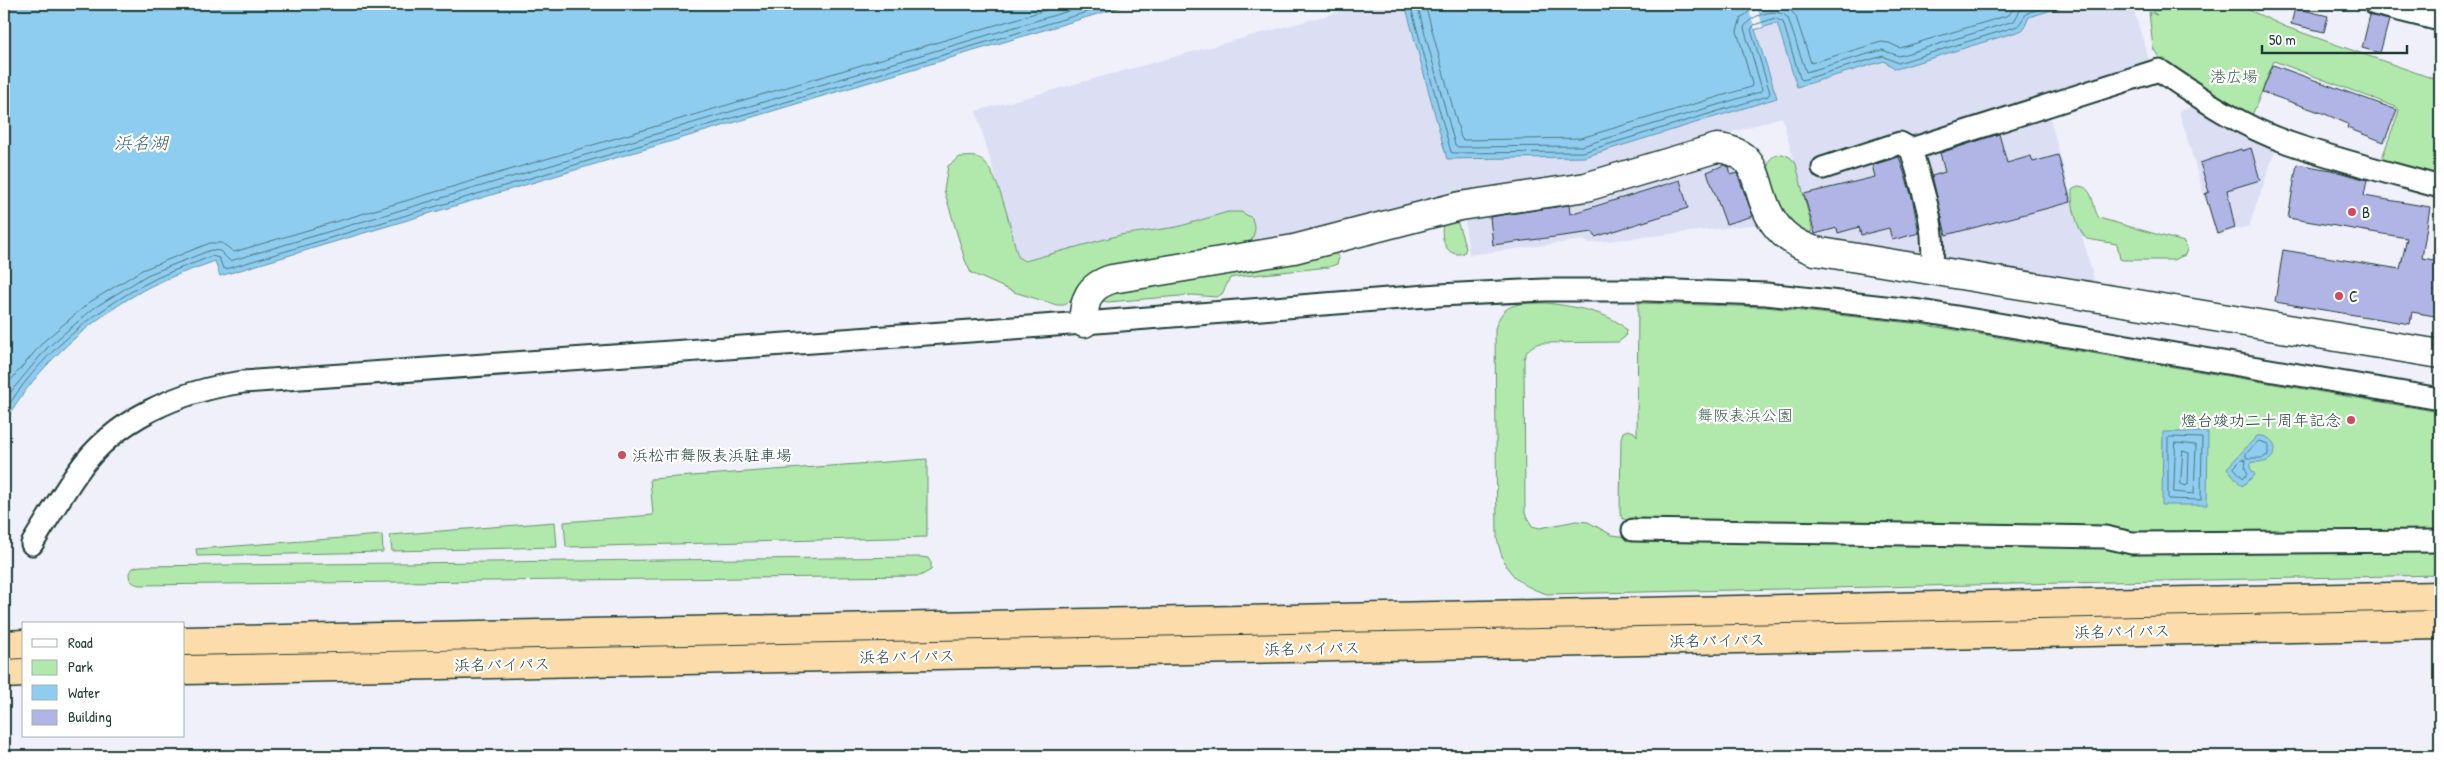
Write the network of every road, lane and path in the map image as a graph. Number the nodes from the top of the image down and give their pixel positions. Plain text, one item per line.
1 (2375, 4) edge
2 (2440, 20) edge
3 (1911, 149) junction
4 (1823, 168) dead end
5 (2440, 187) edge
6 (1931, 270) junction
7 (1084, 322) junction
8 (2440, 354) edge
9 (2440, 399) edge
10 (1634, 530) dead end
11 (2440, 541) edge
12 (32, 544) dead end
13 (2440, 596) edge
14 (2440, 624) edge
15 (185, 641) edge
16 (4, 644) edge
17 (22, 644) edge
18 (185, 670) edge
19 (22, 673) edge
20 (4, 674) edge

1 - 2 street
3 - 4 street
3 - 5 street
3 - 6 street
6 - 7 street
6 - 8 street
7 - 9 street
7 - 12 street
10 - 11 street
13 - 15 highway, 浜名バイパス
14 - 18 highway, 浜名バイパス
16 - 17 highway
19 - 20 highway

